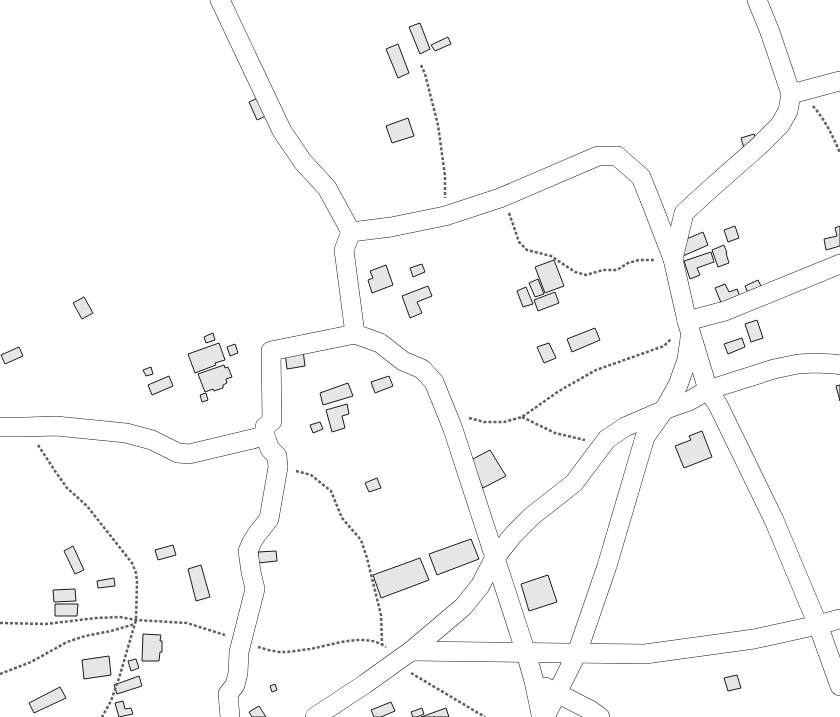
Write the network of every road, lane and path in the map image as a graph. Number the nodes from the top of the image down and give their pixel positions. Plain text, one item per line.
1 (220, 0) edge
2 (757, 0) edge
3 (422, 65) dead end
4 (840, 81) edge
5 (796, 93) junction
6 (840, 153) edge
7 (500, 198) junction
8 (445, 216) junction
9 (351, 232) junction
10 (673, 259) junction
11 (840, 264) edge
12 (689, 328) junction
13 (355, 334) junction
14 (840, 366) edge
15 (708, 390) junction
16 (444, 408) junction
17 (664, 410) junction
18 (522, 417) junction
19 (0, 427) edge
20 (24, 427) junction
21 (265, 436) junction
22 (607, 439) junction
23 (278, 467) junction
24 (494, 559) junction
25 (840, 619) edge
26 (136, 620) junction
27 (0, 623) edge
28 (135, 624) junction
29 (818, 625) junction
30 (242, 641) junction
31 (382, 644) junction
32 (526, 653) junction
33 (577, 653) junction
34 (402, 657) junction
35 (0, 674) edge
36 (534, 681) junction
37 (840, 686) edge
38 (557, 693) junction
39 (102, 717) edge
40 (230, 717) edge
41 (316, 717) edge
42 (485, 717) edge
43 (541, 717) edge
44 (545, 717) edge
45 (600, 717) edge

1 - 9 street
2 - 5 street
3 - 8 path
4 - 5 street
5 - 6 path
5 - 10 street
7 - 8 street
7 - 10 path
7 - 10 street
8 - 9 street
9 - 13 street
10 - 12 street
11 - 12 street
12 - 15 street
12 - 17 street
12 - 18 path
13 - 16 street
13 - 21 street
14 - 15 street
15 - 17 street
15 - 29 street
16 - 18 path
16 - 24 street
17 - 22 street
17 - 33 street
18 - 22 path
19 - 20 street
20 - 21 street
20 - 26 path
21 - 23 street
22 - 24 street
23 - 30 street
23 - 31 path
24 - 32 street
24 - 34 street
25 - 29 street
26 - 27 path
26 - 28 path
26 - 30 path
28 - 35 path
28 - 39 path
29 - 33 street
29 - 37 street
30 - 31 path
30 - 40 street
31 - 34 path
32 - 33 street
32 - 34 street
32 - 36 street
33 - 38 street
34 - 41 street
34 - 42 path
36 - 38 street
36 - 43 street
38 - 44 street
38 - 45 street

